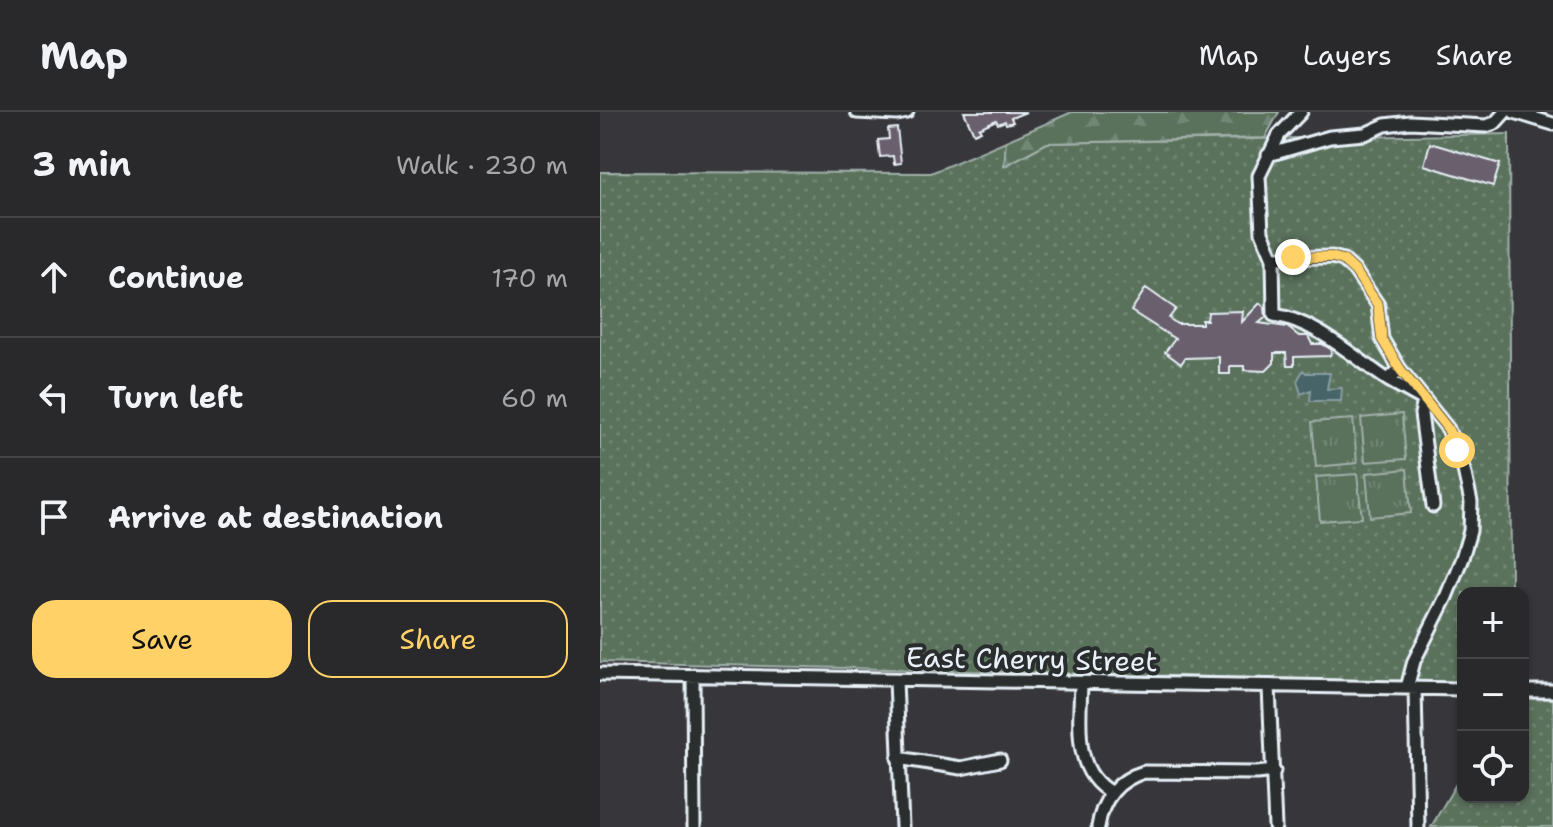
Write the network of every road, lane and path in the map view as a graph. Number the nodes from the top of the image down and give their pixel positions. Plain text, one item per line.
1 (857, 112) edge
2 (907, 112) edge
3 (1301, 112) edge
4 (1505, 112) edge
5 (1514, 112) edge
6 (1553, 124) edge
7 (1268, 155) junction
8 (1273, 258) junction
9 (1400, 369) junction
10 (1388, 380) junction
11 (1424, 401) junction
12 (1433, 506) dead end
13 (600, 674) edge
14 (693, 675) junction
15 (896, 680) junction
16 (1081, 684) junction
17 (1269, 687) junction
18 (1411, 688) junction
19 (1457, 689) edge
20 (1529, 691) edge
21 (1553, 691) edge
22 (898, 758) junction
23 (1000, 760) dead end
24 (1274, 771) junction
25 (1112, 793) junction
26 (694, 827) edge
27 (902, 827) edge
28 (1098, 827) edge
29 (1275, 827) edge
30 (1418, 827) edge

1 - 2 street
3 - 7 street
4 - 7 street
5 - 6 street
7 - 8 street
8 - 9 street
8 - 10 street
9 - 10 street
9 - 11 street
10 - 11 street
11 - 12 street
11 - 18 street
13 - 14 street, East Cherry Street
14 - 15 street, East Cherry Street
14 - 26 street
15 - 16 street, East Cherry Street
15 - 22 street
16 - 17 street, East Cherry Street
16 - 25 street
17 - 18 street, East Cherry Street
17 - 24 street
18 - 19 street, East Cherry Street
18 - 30 street
20 - 21 street
22 - 23 street
22 - 27 street
24 - 25 street
24 - 29 street
25 - 28 street

